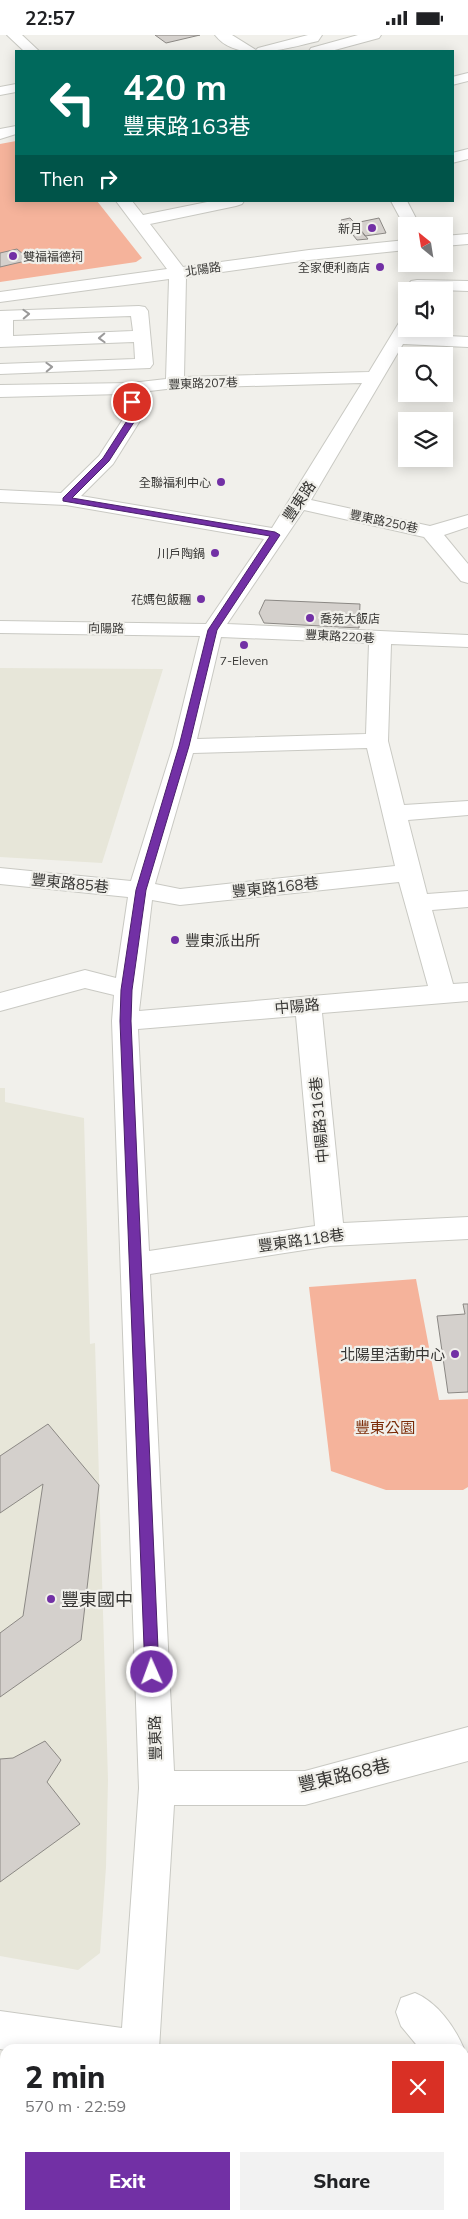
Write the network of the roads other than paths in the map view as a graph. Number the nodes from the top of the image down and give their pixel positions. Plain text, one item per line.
1 (14, 35) edge
2 (222, 35) edge
3 (315, 35) edge
4 (374, 35) edge
5 (31, 50) edge
6 (248, 50) edge
7 (267, 50) edge
8 (320, 50) edge
9 (468, 77) edge
10 (454, 80) edge
11 (15, 88) edge
12 (0, 91) edge
13 (15, 130) edge
14 (0, 134) edge
15 (468, 154) edge
16 (454, 158) edge
17 (125, 202) edge
18 (231, 202) edge
19 (400, 202) edge
20 (407, 217) edge
21 (140, 221) junction
22 (468, 239) edge
23 (453, 240) edge
24 (398, 246) edge
25 (178, 272) junction
26 (453, 285) edge
27 (468, 286) edge
28 (0, 297) edge
29 (142, 336) junction
30 (400, 337) edge
31 (439, 337) edge
32 (468, 341) edge
33 (2, 342) edge
34 (0, 369) edge
35 (376, 377) junction
36 (175, 383) junction
37 (131, 388) junction
38 (0, 391) edge
39 (0, 496) edge
40 (66, 499) junction
41 (298, 503) junction
42 (468, 521) edge
43 (431, 532) junction
44 (275, 535) junction
45 (468, 577) edge
46 (0, 627) edge
47 (212, 630) junction
48 (380, 637) junction
49 (468, 641) edge
50 (376, 741) junction
51 (184, 746) junction
52 (468, 808) edge
53 (394, 813) junction
54 (409, 873) junction
55 (0, 876) edge
56 (141, 890) junction
57 (468, 899) edge
58 (418, 903) junction
59 (127, 990) junction
60 (455, 993) edge
61 (0, 1002) edge
62 (308, 1005) junction
63 (125, 1021) junction
64 (468, 1227) edge
65 (330, 1235) junction
66 (135, 1265) junction
67 (468, 1744) edge
68 (157, 1788) junction
69 (415, 2012) dead end
70 (0, 2030) edge
71 (99, 2044) edge
72 (140, 2044) edge
73 (441, 2044) edge

1 - 5 street
2 - 6 street
3 - 7 street
4 - 8 street
9 - 10 street
11 - 12 street
13 - 14 street
15 - 16 street
17 - 21 street
18 - 21 street
19 - 20 street
21 - 25 street
22 - 23 street
24 - 25 street, 北陽路
25 - 28 street, 北陽路
25 - 36 street
26 - 27 street
29 -> 33 street
33 -> 29 street
34 -> 29 street
30 - 35 street, 豐東路
31 - 32 street
35 - 36 street, 豐東路207巷
35 - 41 street, 豐東路
36 - 37 street, 豐東路207巷
37 - 38 street, 豐東路207巷
37 - 40 street
39 - 40 street
40 - 44 street
41 - 43 street, 豐東路250巷
41 - 44 street, 豐東路
42 - 43 street, 豐東路250巷
43 - 45 street
44 - 47 street, 豐東路
46 - 47 street, 向陽路
47 - 48 street, 豐東路220巷
47 - 51 street, 豐東路
48 - 49 street, 豐東路220巷
48 - 50 street
50 - 51 street
50 - 53 street
51 - 56 street, 豐東路
52 - 53 street
53 - 54 street
54 - 56 street, 豐東路168巷
54 - 58 street
55 - 56 street, 豐東路85巷
56 - 59 street, 豐東路
57 - 58 street
58 - 60 street
59 - 61 street
59 - 63 street, 豐東路
60 - 62 street, 中陽路
62 - 63 street, 中陽路
62 - 65 street, 中陽路316巷
63 - 66 street, 豐東路
64 - 65 street, 豐東路118巷
65 - 66 street, 豐東路118巷
66 - 68 street, 豐東路
67 - 68 street, 豐東路68巷
68 - 72 street, 豐東路
69 - 73 street
70 - 71 street

